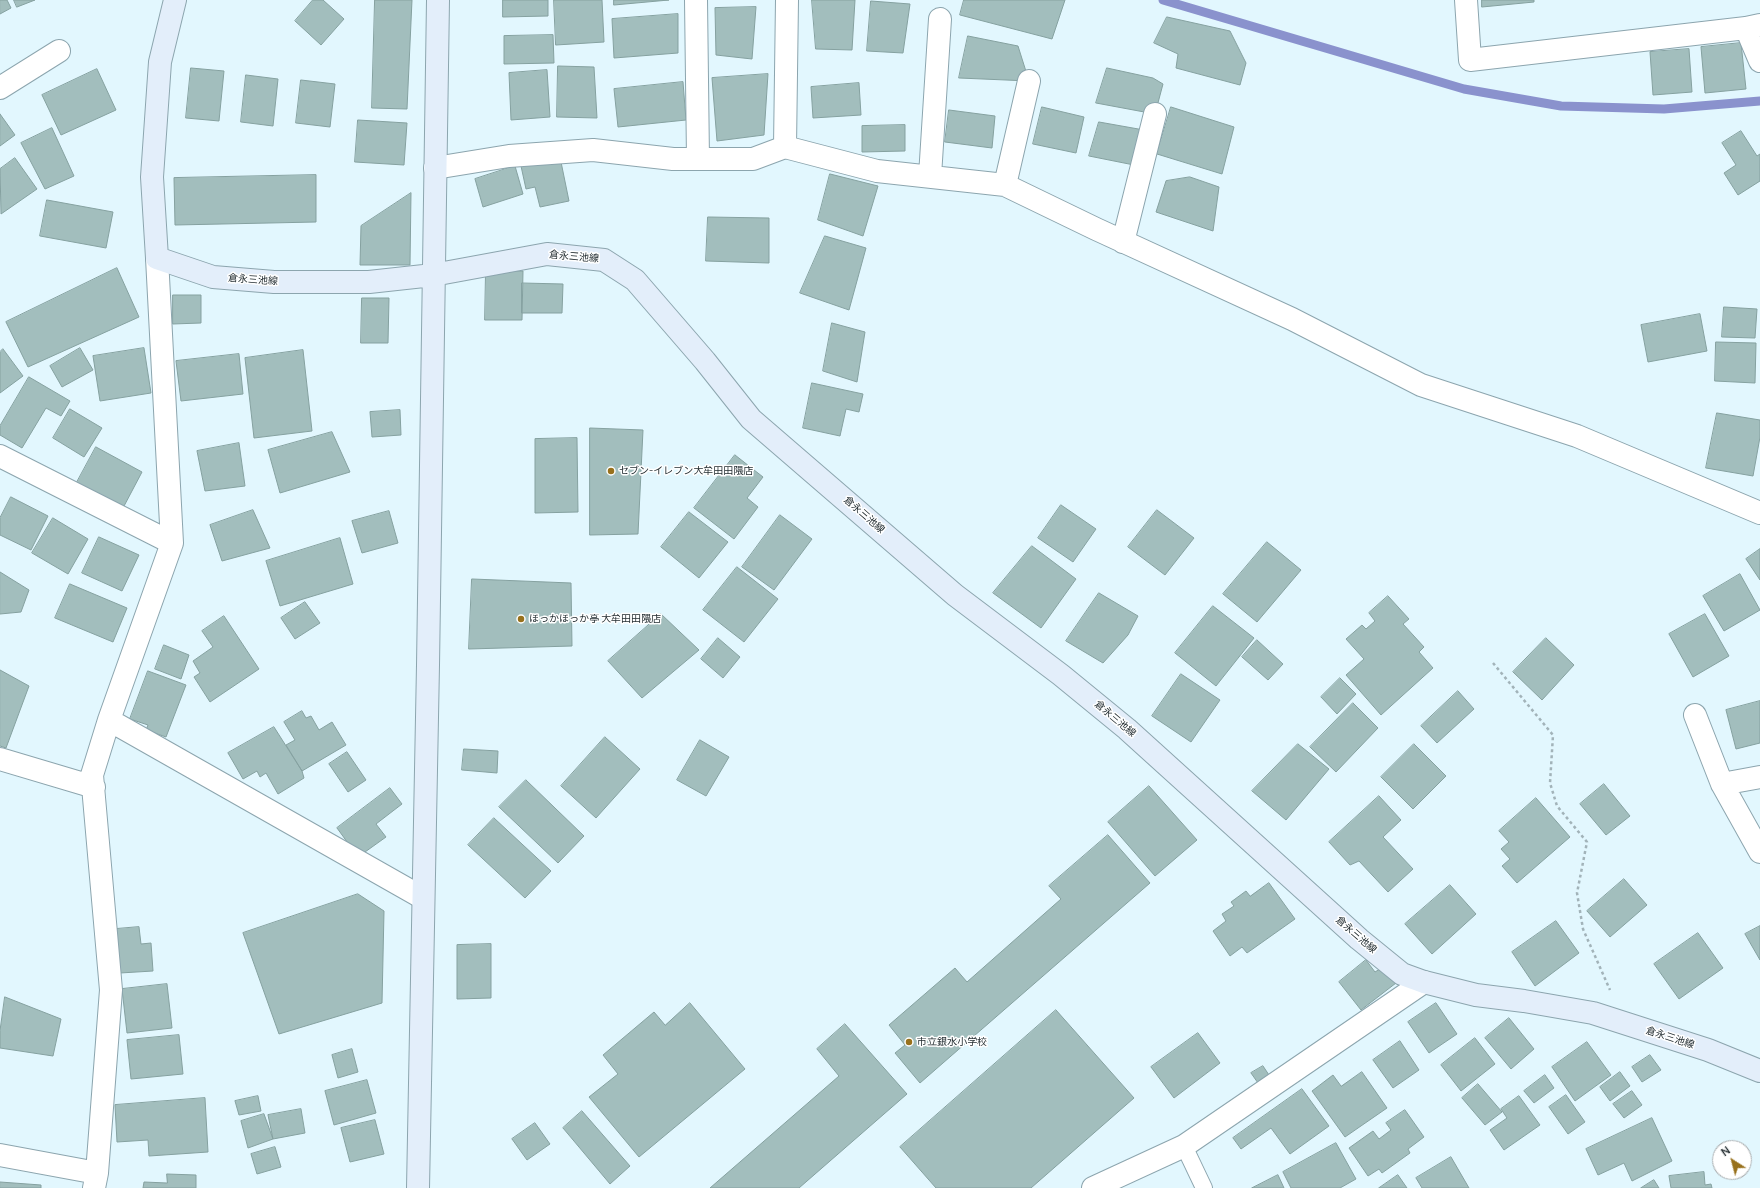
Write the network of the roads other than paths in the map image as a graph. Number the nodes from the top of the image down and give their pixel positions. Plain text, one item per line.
1 (175, 0) edge
2 (438, 0) edge
3 (696, 0) edge
4 (787, 0) edge
5 (1466, 0) edge
6 (940, 19) dead end
7 (1753, 27) edge
8 (59, 51) dead end
9 (1760, 61) edge
10 (1029, 81) dead end
11 (0, 88) edge
12 (1155, 114) dead end
13 (785, 147) junction
14 (698, 159) junction
15 (436, 168) junction
16 (930, 176) junction
17 (1005, 185) junction
18 (1123, 242) junction
19 (157, 258) junction
20 (433, 275) junction
21 (0, 456) edge
22 (1760, 513) edge
23 (172, 543) junction
24 (1695, 716) dead end
25 (110, 720) junction
26 (0, 759) edge
27 (1760, 777) edge
28 (1722, 784) junction
29 (94, 787) junction
30 (1760, 852) edge
31 (423, 898) junction
32 (1424, 982) junction
33 (1760, 1071) edge
34 (1184, 1146) junction
35 (0, 1155) edge
36 (96, 1180) edge
37 (418, 1188) edge
38 (1093, 1188) edge
39 (1204, 1188) edge

1 - 19 main road
2 - 15 main road
3 - 14 street
4 - 13 street
5 - 7 street
6 - 16 street
7 - 9 street
8 - 11 street
10 - 17 street
12 - 18 street
13 - 14 street
13 - 16 street
14 - 15 street
15 - 20 main road
16 - 17 street
17 - 18 street
18 - 22 street
19 - 20 main road, 倉永三池線
19 - 23 street
20 - 31 main road
20 - 32 main road, 倉永三池線
21 - 23 street
23 - 25 street
24 - 28 street
25 - 29 street
25 - 31 street
26 - 29 street
27 - 28 street
28 - 30 street
29 - 36 street
31 - 37 main road
32 - 33 main road, 倉永三池線
32 - 34 street
34 - 38 street
34 - 39 lane
35 - 36 street

